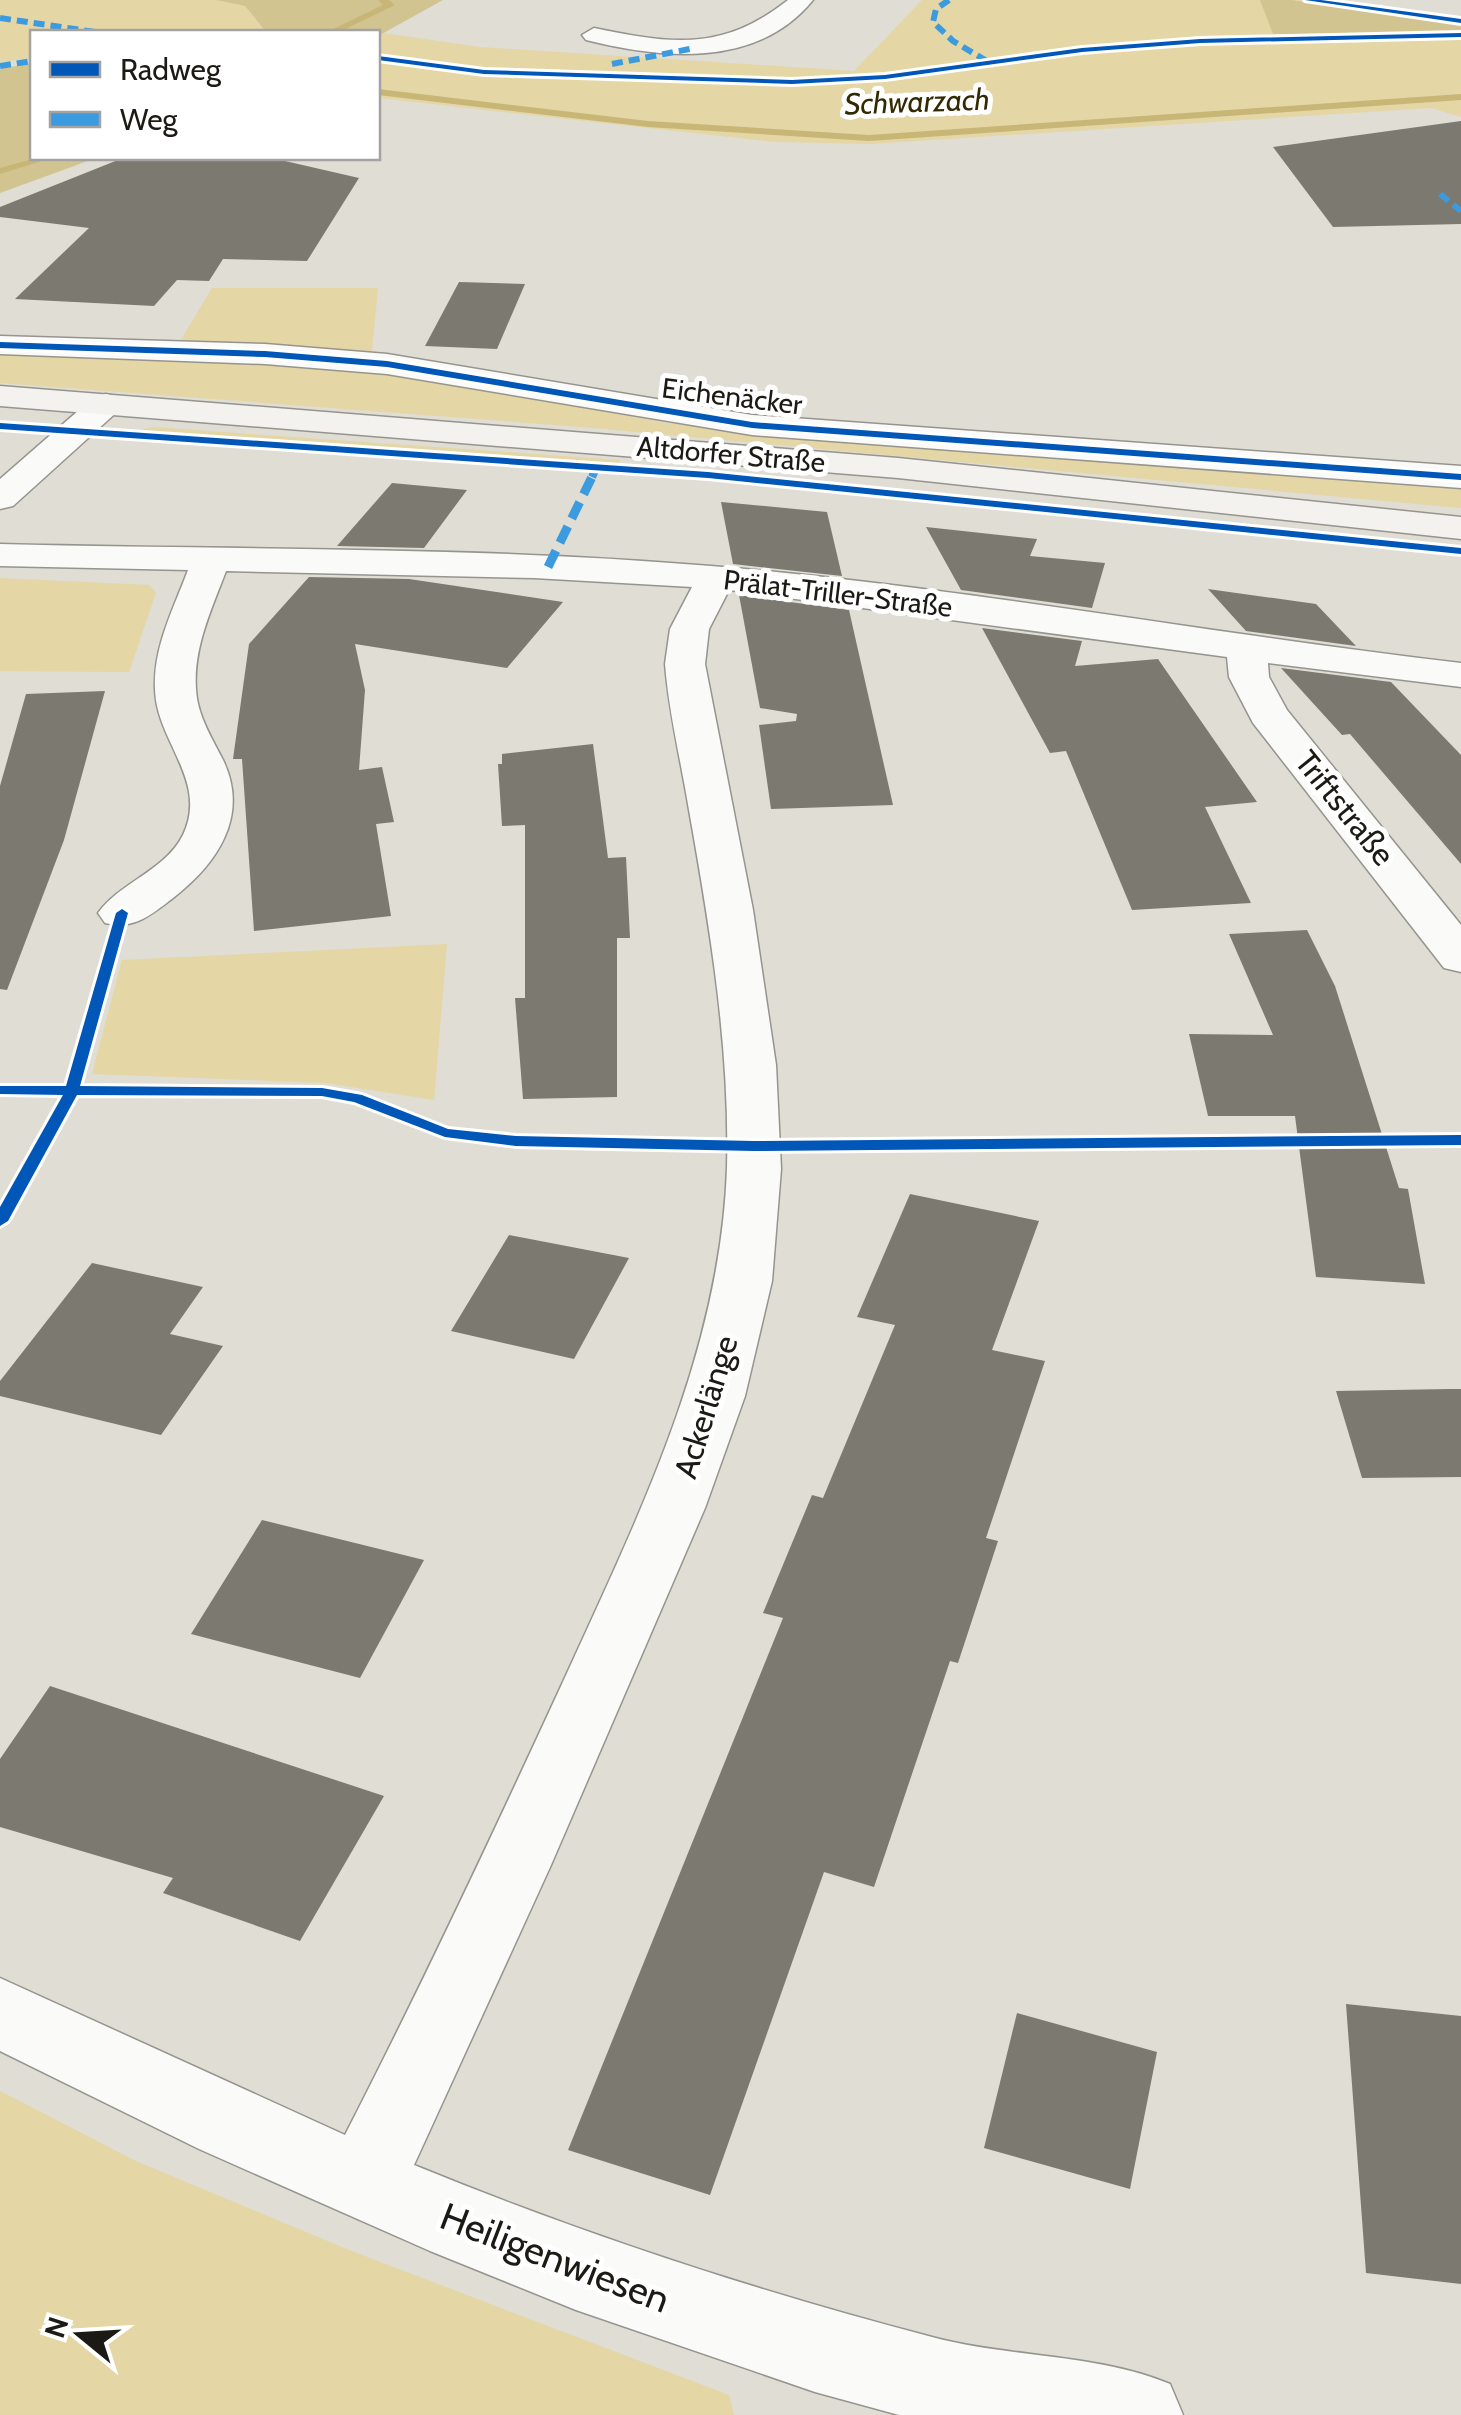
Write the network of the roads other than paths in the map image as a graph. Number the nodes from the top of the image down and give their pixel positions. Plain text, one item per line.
1 (802, 0) edge
2 (594, 35) dead end
3 (0, 346) edge
4 (0, 396) edge
5 (57, 400) junction
6 (106, 404) junction
7 (1461, 477) edge
8 (6, 492) edge
9 (1461, 528) edge
10 (0, 555) edge
11 (210, 562) junction
12 (717, 578) junction
13 (1247, 650) junction
14 (1461, 675) edge
15 (122, 913) dead end
16 (1461, 958) edge
17 (0, 2013) edge
18 (364, 2183) junction
19 (1139, 2415) edge

1 - 2 street
3 - 7 street, Eichenäcker
4 - 5 main road, Altdorfer Straße
5 - 6 main road, Altdorfer Straße
5 - 8 street
6 - 8 street
6 - 9 main road, Altdorfer Straße
10 - 11 street, Prälat-Triller-Straße
11 - 12 street, Prälat-Triller-Straße
11 - 15 street
12 - 13 street, Prälat-Triller-Straße
12 - 18 street, Ackerlänge
13 - 14 street, Prälat-Triller-Straße
13 - 16 street, Triftstraße
17 - 18 street, Heiligenwiesen
18 - 19 street, Heiligenwiesen

